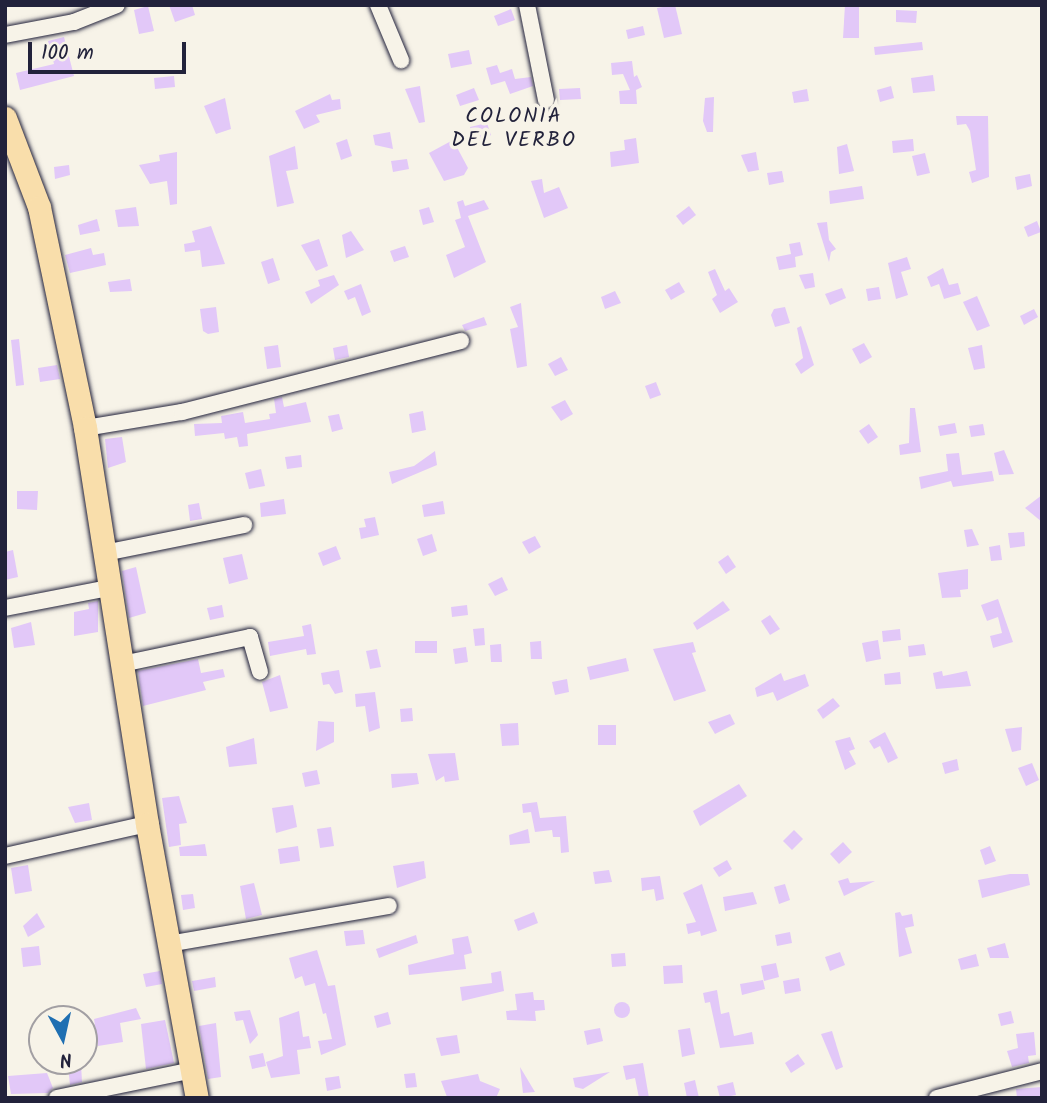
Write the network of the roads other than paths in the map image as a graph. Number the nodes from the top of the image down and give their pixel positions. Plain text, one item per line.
1 (117, 5) edge
2 (378, 5) edge
3 (527, 5) edge
4 (5, 35) edge
5 (401, 60) dead end
6 (546, 100) dead end
7 (5, 118) edge
8 (461, 341) dead end
9 (85, 428) junction
10 (244, 525) dead end
11 (104, 553) junction
12 (109, 588) junction
13 (5, 608) edge
14 (122, 664) junction
15 (260, 672) dead end
16 (147, 824) junction
17 (5, 856) edge
18 (389, 906) dead end
19 (168, 944) junction
20 (193, 1070) junction
21 (1042, 1071) edge
22 (57, 1098) edge
23 (197, 1098) edge
24 (937, 1098) edge

1 - 4 street
2 - 5 street
3 - 6 street
7 - 9 highway
8 - 9 street
9 - 11 highway
10 - 11 street
11 - 12 highway
12 - 13 street
12 - 14 highway
14 - 15 street
14 - 16 highway
16 - 17 street
16 - 19 highway
18 - 19 street
19 - 20 highway
20 - 22 street
20 - 23 highway
21 - 24 street

